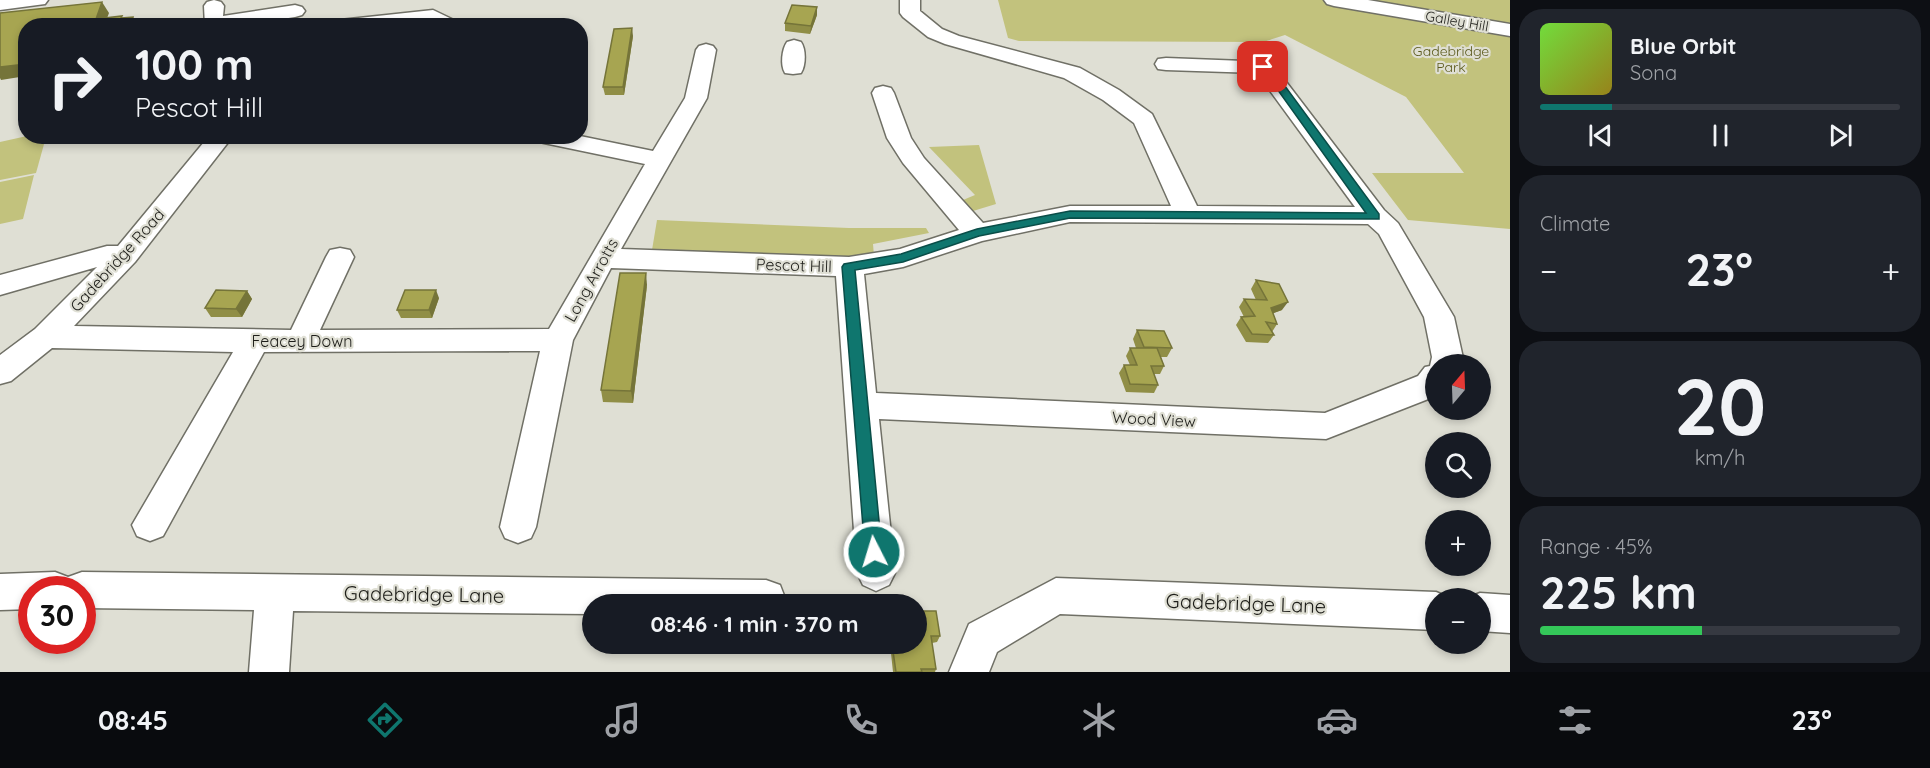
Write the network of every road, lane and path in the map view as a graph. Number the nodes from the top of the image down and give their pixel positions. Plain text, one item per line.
1 (38, 0) edge
2 (910, 0) edge
3 (1334, 0) edge
4 (4, 3) edge
5 (214, 6) dead end
6 (294, 12) edge
7 (213, 18) edge
8 (250, 18) edge
9 (414, 18) edge
10 (437, 18) edge
11 (1510, 30) edge
12 (794, 46) dead end
13 (706, 50) dead end
14 (1166, 64) dead end
15 (794, 68) dead end
16 (883, 93) dead end
17 (215, 144) edge
18 (583, 144) edge
19 (660, 160) junction
20 (1188, 214) junction
21 (1375, 216) junction
22 (977, 233) junction
23 (125, 255) junction
24 (340, 257) dead end
25 (602, 258) junction
26 (849, 267) junction
27 (0, 285) edge
28 (46, 337) junction
29 (558, 340) junction
30 (255, 341) junction
31 (300, 341) junction
32 (1447, 354) edge
33 (0, 372) edge
34 (1425, 387) edge
35 (860, 405) junction
36 (150, 525) dead end
37 (518, 527) dead end
38 (876, 573) dead end
39 (96, 590) edge
40 (18, 591) edge
41 (0, 592) edge
42 (275, 592) junction
43 (582, 596) edge
44 (1425, 611) edge
45 (1491, 613) edge
46 (1510, 614) edge
47 (269, 672) edge
48 (969, 672) edge

1 - 4 street
2 - 20 street
3 - 11 street, Galley Hill
5 - 7 street
6 - 8 street
9 - 10 street
12 - 15 street
13 - 19 street, Long Arrotts
14 - 21 street
16 - 22 street
17 - 23 street, Gadebridge Road
18 - 19 street
19 - 25 street, Long Arrotts
20 - 21 street, Pescot Hill
20 - 22 street, Pescot Hill
21 - 32 street
22 - 26 street, Pescot Hill
23 - 27 street
23 - 28 street, Gadebridge Road
24 - 31 street
25 - 26 street, Pescot Hill
25 - 29 street, Long Arrotts
26 - 35 street
28 - 30 street, Feacey Down
28 - 33 street, Gadebridge Road
29 - 31 street, Feacey Down
29 - 37 street, Long Arrotts
30 - 31 street, Feacey Down
30 - 36 street
34 - 35 street, Wood View
35 - 38 street
39 - 42 street, Gadebridge Lane
40 - 41 street
42 - 43 street, Gadebridge Lane
42 - 47 street
44 - 48 street, Gadebridge Lane
45 - 46 street

